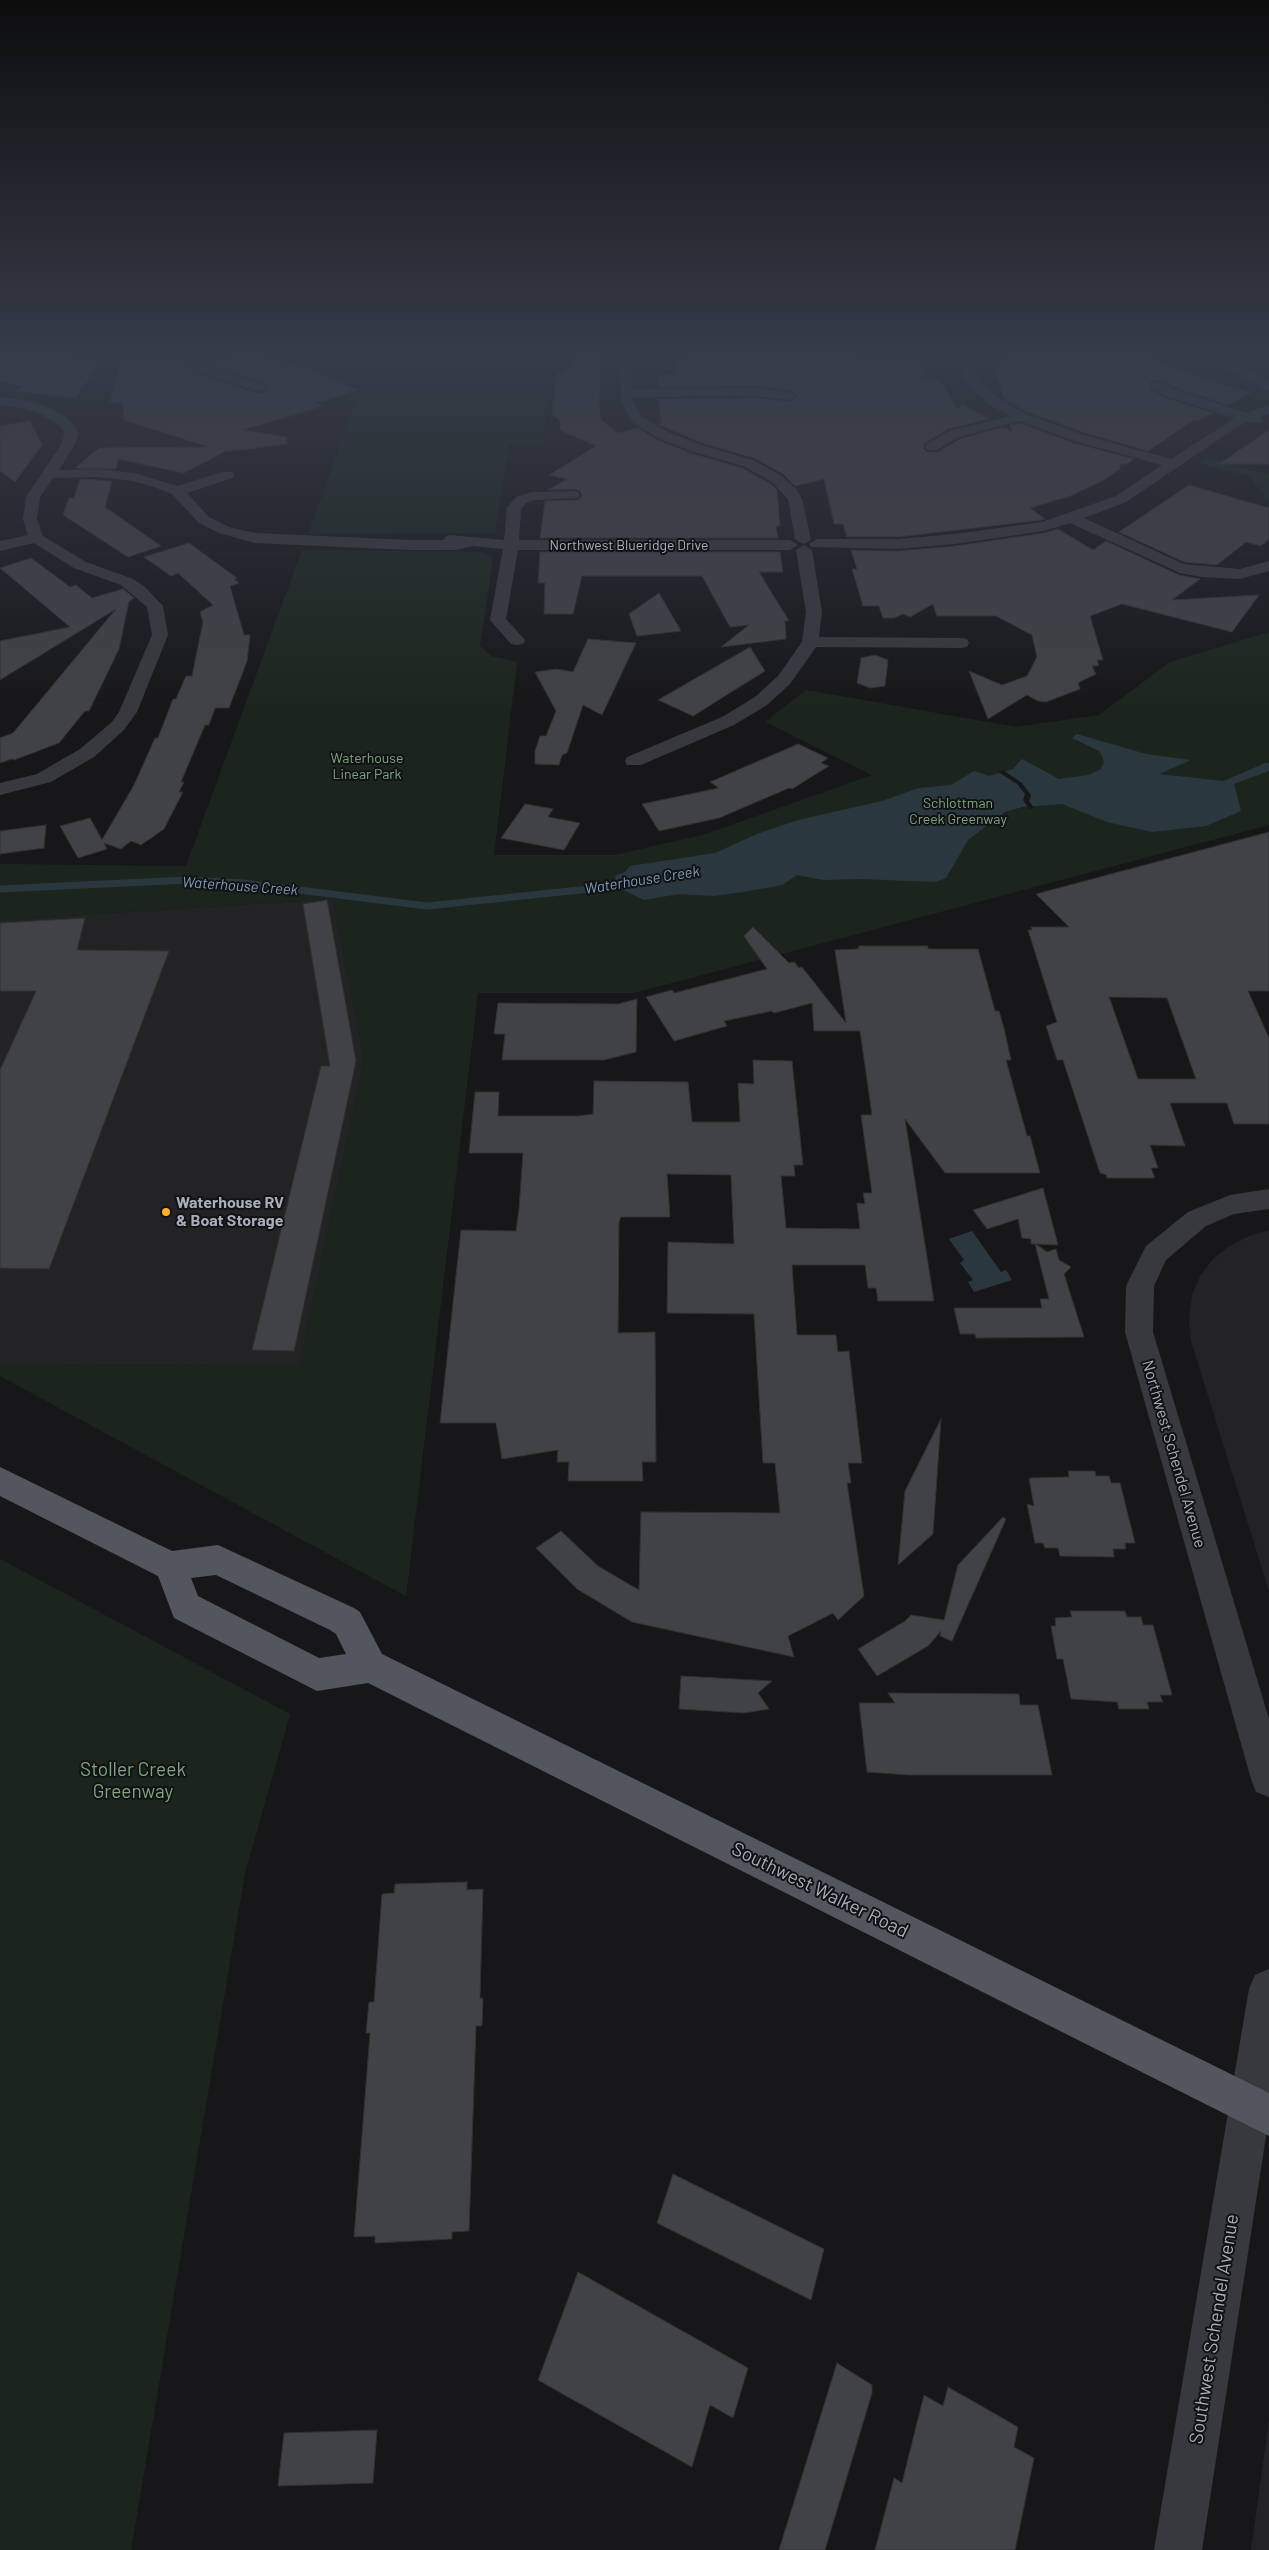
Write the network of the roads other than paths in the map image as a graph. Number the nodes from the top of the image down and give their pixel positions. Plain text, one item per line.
1 (49, 471) edge
2 (762, 471) edge
3 (1164, 471) edge
4 (47, 474) junction
5 (227, 475) dead end
6 (177, 491) junction
7 (574, 495) dead end
8 (1071, 518) junction
9 (36, 538) junction
10 (512, 545) junction
11 (803, 545) junction
12 (0, 546) edge
13 (1269, 566) edge
14 (517, 640) dead end
15 (810, 642) junction
16 (960, 643) dead end
17 (634, 761) dead end
18 (0, 789) edge
19 (1269, 1199) edge
20 (0, 1481) edge
21 (170, 1566) junction
22 (370, 1666) junction
23 (1269, 1779) edge
24 (1269, 1990) edge
25 (1260, 2111) edge
26 (1178, 2550) edge

1 - 4 street
2 - 11 street
3 - 8 street, Northwest Blueridge Drive
4 - 6 street, Northwest Blueridge Drive
4 - 9 street
5 - 6 street
6 - 10 street, Northwest Blueridge Drive
7 - 10 street
8 - 11 street, Northwest Blueridge Drive
8 - 13 street
9 - 12 street
9 - 18 street
10 - 11 street, Northwest Blueridge Drive
10 - 14 street
11 - 15 street
15 - 16 street
15 - 17 street
19 - 23 street, Northwest Schendel Avenue
20 - 21 main road
21 - 22 main road
21 - 22 main road
22 - 25 main road, Southwest Walker Road
24 - 25 street
25 - 26 street, Southwest Schendel Avenue

